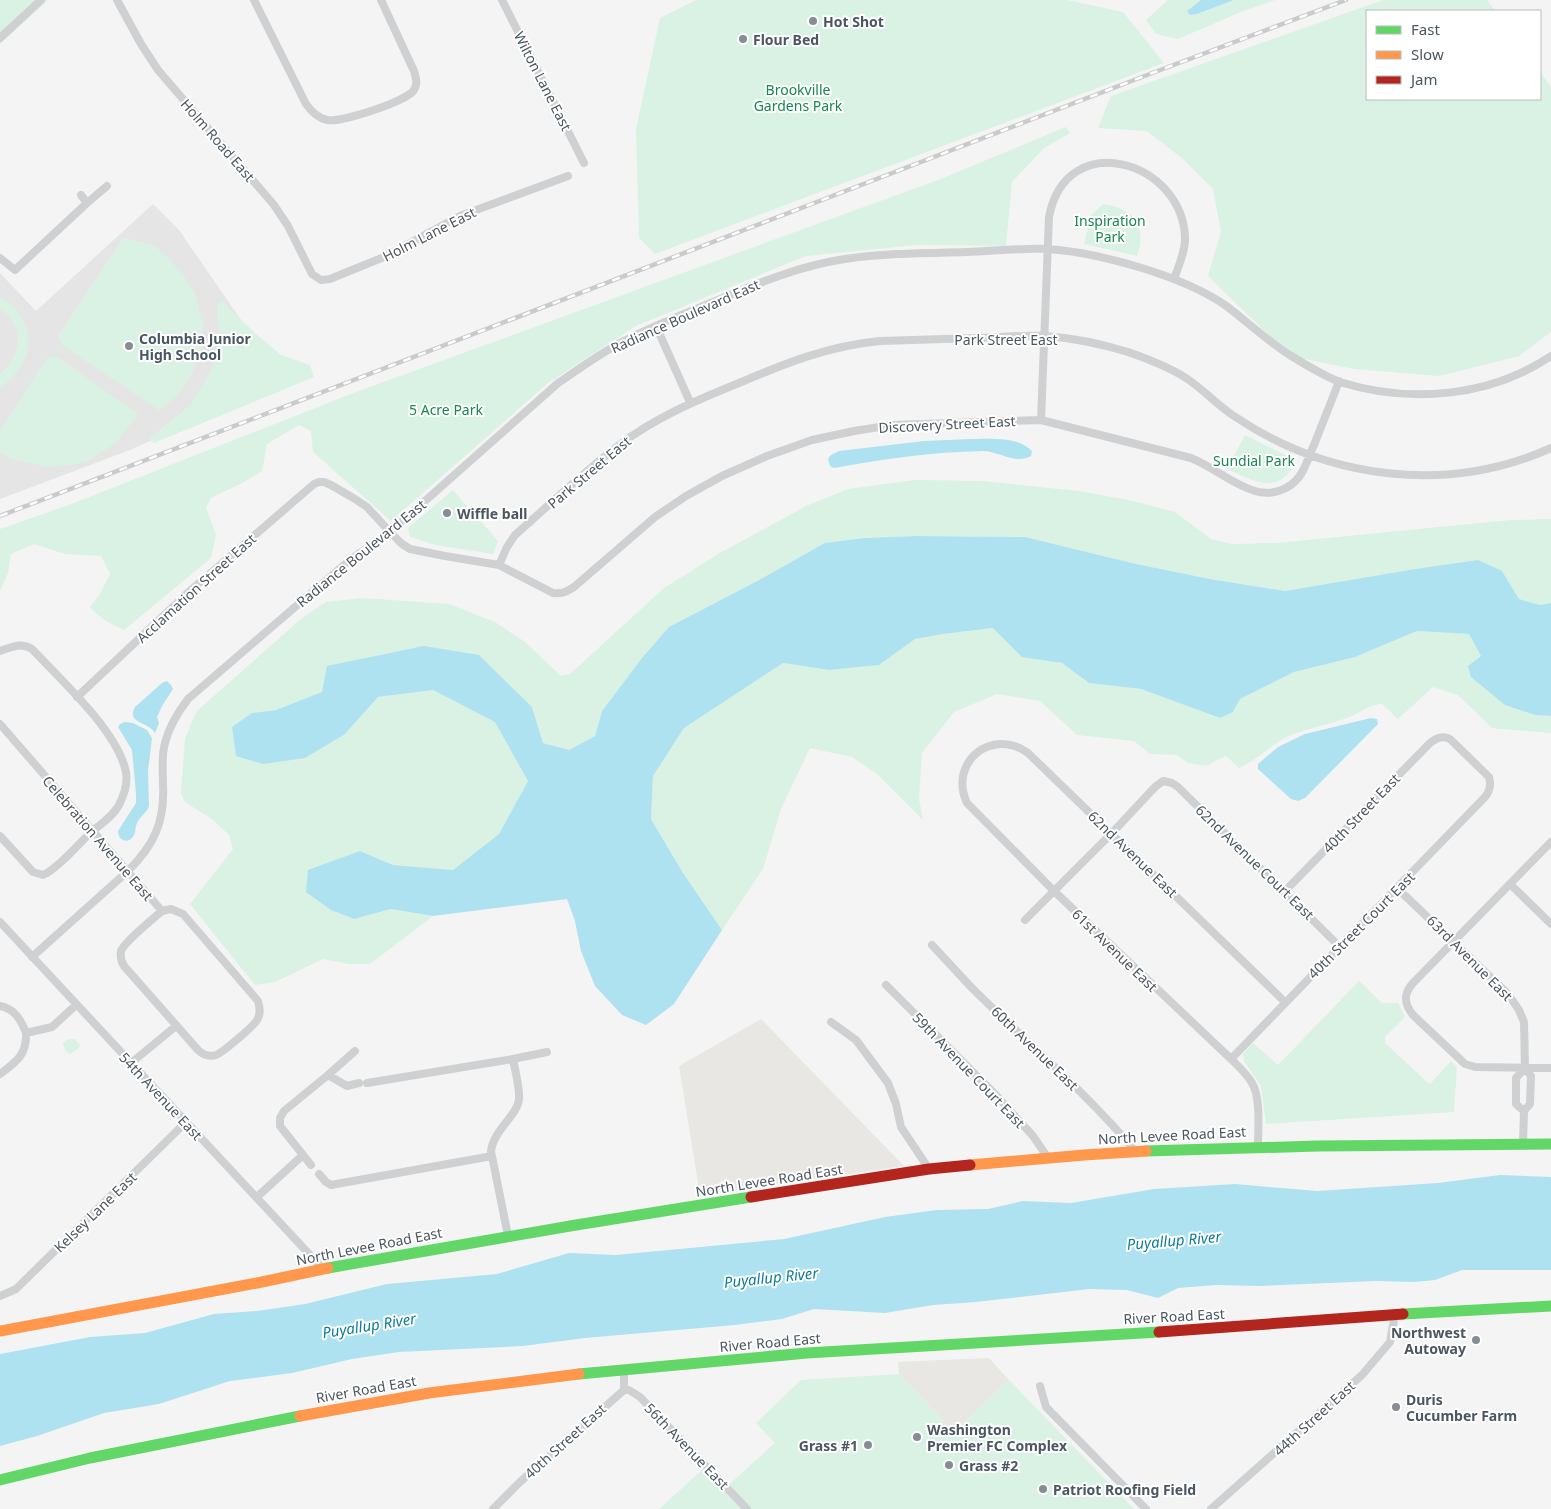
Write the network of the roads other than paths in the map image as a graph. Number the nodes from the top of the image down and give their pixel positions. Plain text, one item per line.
1 (41, 0) edge
2 (117, 0) edge
3 (254, 0) edge
4 (381, 0) edge
5 (502, 0) edge
6 (0, 38) edge
7 (584, 163) dead end
8 (568, 176) dead end
9 (108, 186) dead end
10 (81, 195) dead end
11 (87, 203) junction
12 (1048, 250) junction
13 (0, 258) edge
14 (318, 279) joint
15 (1174, 280) junction
16 (656, 326) junction
17 (1045, 336) junction
18 (1551, 356) edge
19 (1339, 381) junction
20 (690, 402) junction
21 (1041, 420) junction
22 (1551, 448) edge
23 (1310, 455) junction
24 (390, 532) junction
25 (499, 565) junction
26 (0, 651) edge
27 (77, 697) junction
28 (0, 724) edge
29 (1438, 738) joint
30 (970, 759) joint
31 (92, 831) junction
32 (1112, 833) junction
33 (0, 836) edge
34 (1551, 842) edge
35 (128, 871) junction
36 (1510, 884) junction
37 (1397, 888) junction
38 (1054, 891) junction
39 (1285, 891) junction
40 (162, 911) junction
41 (1025, 920) dead end
42 (0, 922) edge
43 (1551, 924) edge
44 (1454, 942) junction
45 (932, 945) dead end
46 (1339, 946) junction
47 (32, 957) junction
48 (886, 985) dead end
49 (1285, 1002) junction
50 (76, 1005) junction
51 (0, 1006) edge
52 (831, 1022) dead end
53 (176, 1026) junction
54 (26, 1033) junction
55 (355, 1051) dead end
56 (548, 1052) dead end
57 (513, 1059) junction
58 (1231, 1059) junction
59 (131, 1063) junction
60 (1525, 1068) junction
61 (1551, 1068) edge
62 (0, 1074) edge
63 (328, 1075) junction
64 (1524, 1111) junction
65 (186, 1122) junction
66 (1523, 1144) junction
67 (1551, 1144) edge
68 (1258, 1146) junction
69 (1136, 1152) junction
70 (303, 1156) junction
71 (492, 1156) junction
72 (1048, 1158) junction
73 (311, 1165) dead end
74 (929, 1169) junction
75 (319, 1174) dead end
76 (257, 1197) junction
77 (508, 1236) junction
78 (323, 1268) junction
79 (0, 1296) edge
80 (1551, 1306) edge
81 (1395, 1314) junction
82 (0, 1331) edge
83 (624, 1369) junction
84 (1040, 1386) dead end
85 (624, 1390) junction
86 (0, 1480) edge
87 (493, 1509) edge
88 (747, 1509) edge
89 (1146, 1509) edge
90 (1211, 1509) edge

1 - 6 street
2 - 14 street, Holm Road East
3 - 4 street
5 - 7 street, Wilton Lane East
8 - 14 street, Holm Lane East
9 - 11 street
10 - 11 street
11 - 13 street
12 - 15 street, Radiance Boulevard East
12 - 15 street
12 - 16 street, Radiance Boulevard East
12 - 17 street
15 - 19 street, Radiance Boulevard East
16 - 20 street
16 - 24 street, Radiance Boulevard East
17 - 20 street, Park Street East
17 - 21 street
17 - 23 street, Park Street East
18 - 19 street, Radiance Boulevard East
19 - 23 street
20 - 25 street, Park Street East
21 - 23 street, Discovery Street East
21 - 25 street, Discovery Street East
22 - 23 street, Park Street East
24 - 25 street
24 - 27 street, Acclamation Street East
24 - 35 street, Radiance Boulevard East
26 - 27 street
27 - 31 street
28 - 31 street, Celebration Avenue East
29 - 37 street, 40th Street Court East
29 - 39 street, 40th Street East
30 - 32 street, 62nd Avenue East
30 - 38 street, 61st Avenue East
31 - 33 street
31 - 35 street, Celebration Avenue East
32 - 38 street
32 - 39 street, 62nd Avenue Court East
32 - 49 street, 62nd Avenue East
34 - 36 street
35 - 40 street, Celebration Avenue East
35 - 47 street, Radiance Boulevard East
36 - 43 street
36 - 44 street
37 - 44 street, 63rd Avenue East
37 - 46 street, 40th Street Court East
38 - 41 street
38 - 58 street, 61st Avenue East
39 - 46 street, 62nd Avenue Court East
40 - 53 street
40 - 53 street, Celebration Avenue East
42 - 47 street, 54th Avenue East
44 - 60 street, 63rd Avenue East
44 - 60 street
45 - 69 street, 60th Avenue East
46 - 49 street, 40th Street Court East
47 - 50 street, 54th Avenue East
48 - 72 street, 59th Avenue Court East
49 - 58 street, 40th Street Court East
50 - 54 street
50 - 59 street, 54th Avenue East
51 - 54 street
52 - 74 street
53 - 59 street
54 - 62 street
55 - 63 street
56 - 57 street
57 - 63 street
57 - 71 street
58 - 68 street, 61st Avenue East
59 - 65 street, 54th Avenue East
60 - 61 street
60 - 64 street, 63rd Avenue East
60 - 64 street, 63rd Avenue East
63 - 70 street
64 - 66 street, 63rd Avenue East
65 - 76 street, 54th Avenue East
65 - 79 street, Kelsey Lane East
66 - 67 street, North Levee Road East
66 - 68 street, North Levee Road East
68 - 69 street, North Levee Road East
69 - 72 street, North Levee Road East
70 - 73 street
70 - 76 street
71 - 75 street
71 - 77 street
72 - 74 street, North Levee Road East
74 - 77 street, North Levee Road East
76 - 78 street, 54th Avenue East
77 - 78 street, North Levee Road East
78 - 82 street, North Levee Road East
80 - 81 street, River Road East
81 - 83 street, River Road East
81 - 90 street, 44th Street East
83 - 85 street
83 - 86 street, River Road East
84 - 89 street
85 - 87 street, 40th Street East
85 - 88 street, 56th Avenue East

